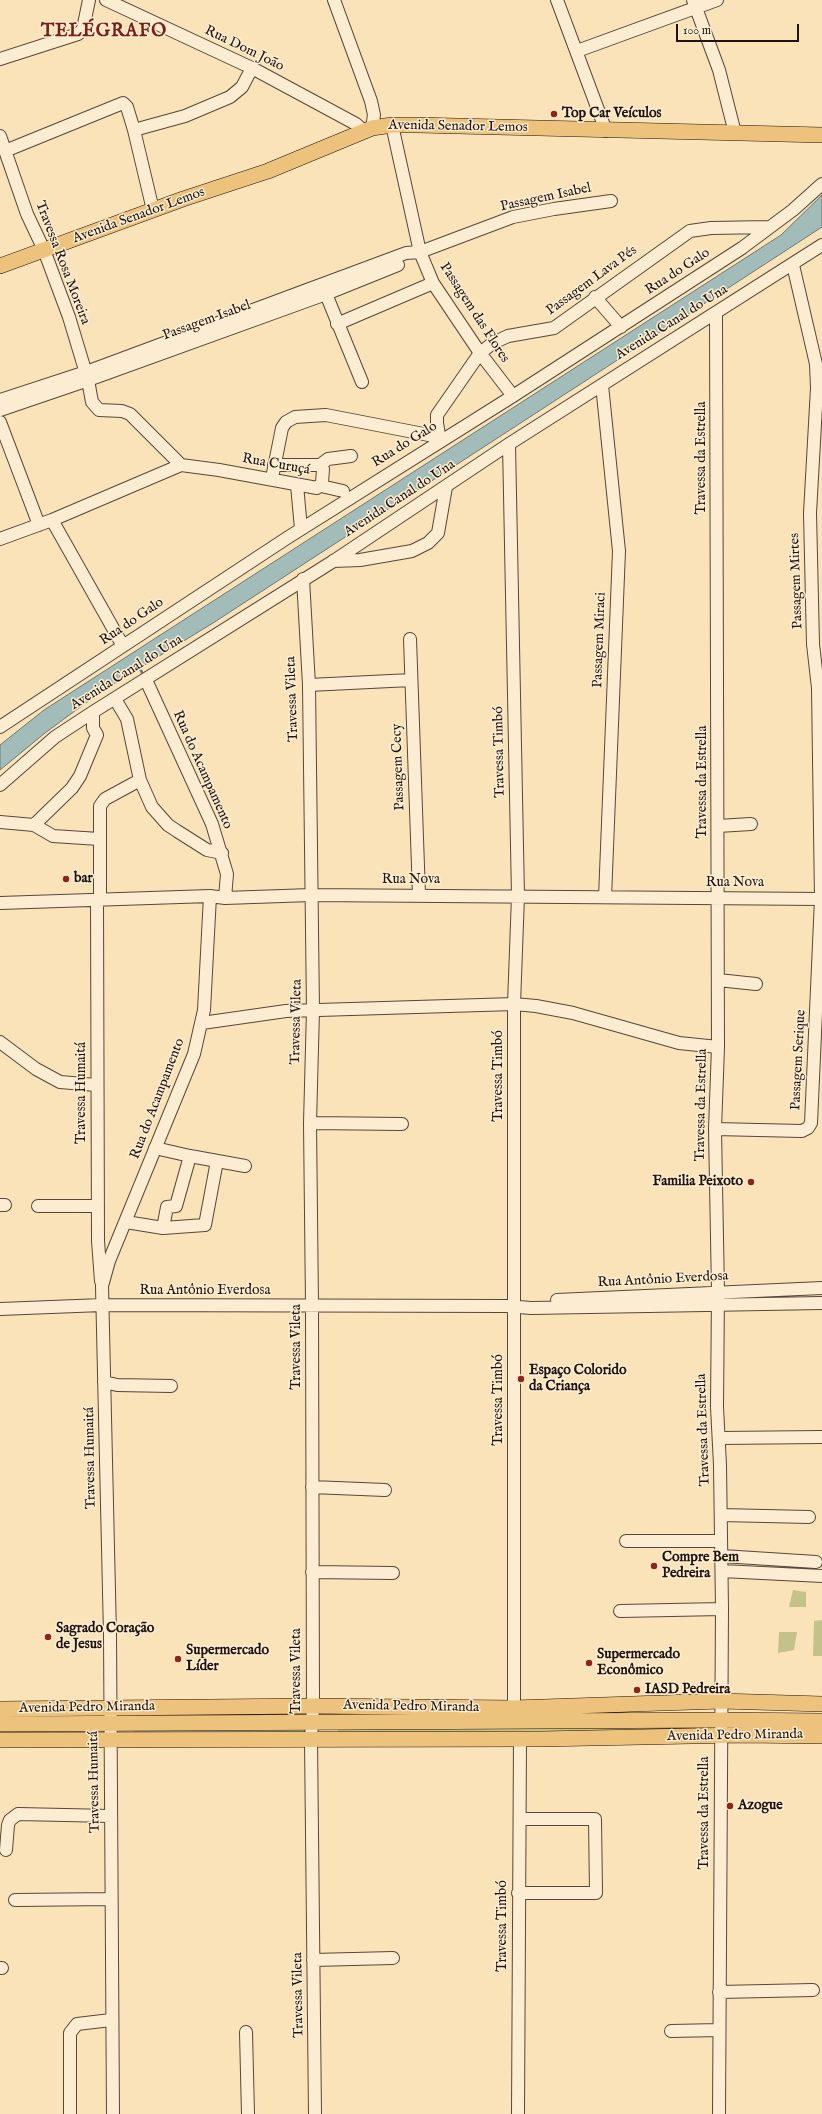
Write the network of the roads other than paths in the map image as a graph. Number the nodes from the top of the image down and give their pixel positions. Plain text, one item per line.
1 (89, 0) edge
2 (106, 0) edge
3 (334, 0) edge
4 (557, 0) edge
5 (717, 0) edge
6 (695, 4) edge
7 (577, 51) junction
8 (0, 59) edge
9 (252, 68) junction
10 (392, 125) junction
11 (368, 129) junction
12 (134, 130) junction
13 (606, 131) junction
14 (735, 133) junction
15 (0, 136) edge
16 (822, 136) edge
17 (5, 150) junction
18 (822, 184) edge
19 (611, 200) dead end
20 (153, 210) junction
21 (769, 227) junction
22 (822, 245) edge
23 (44, 250) junction
24 (420, 252) junction
25 (793, 265) junction
26 (0, 266) edge
27 (433, 283) junction
28 (326, 294) junction
29 (596, 297) junction
30 (716, 314) junction
31 (337, 324) junction
32 (621, 327) junction
33 (480, 353) junction
34 (87, 376) junction
35 (362, 382) dead end
36 (602, 385) junction
37 (513, 396) junction
38 (0, 400) edge
39 (0, 410) edge
40 (0, 422) edge
41 (439, 439) junction
42 (509, 444) junction
43 (351, 456) dead end
44 (181, 465) junction
45 (274, 465) junction
46 (320, 465) junction
47 (273, 480) junction
48 (297, 485) junction
49 (321, 486) junction
50 (446, 487) junction
51 (343, 491) dead end
52 (52, 520) junction
53 (39, 525) junction
54 (301, 529) junction
55 (0, 539) edge
56 (364, 540) junction
57 (376, 557) junction
58 (332, 562) junction
59 (303, 579) junction
60 (410, 639) dead end
61 (123, 646) junction
62 (146, 680) junction
63 (411, 680) junction
64 (309, 685) junction
65 (115, 699) junction
66 (94, 712) junction
67 (0, 727) edge
68 (140, 780) junction
69 (0, 786) edge
70 (0, 822) edge
71 (751, 824) dead end
72 (34, 825) junction
73 (718, 826) junction
74 (99, 839) junction
75 (222, 853) junction
76 (311, 895) junction
77 (419, 895) junction
78 (210, 896) junction
79 (518, 896) junction
80 (605, 897) junction
81 (225, 898) junction
82 (718, 898) junction
83 (822, 899) edge
84 (99, 900) junction
85 (0, 903) edge
86 (718, 980) junction
87 (756, 984) dead end
88 (514, 1004) junction
89 (312, 1010) junction
90 (202, 1023) junction
91 (0, 1042) edge
92 (718, 1047) junction
93 (96, 1085) junction
94 (310, 1123) junction
95 (402, 1124) dead end
96 (715, 1129) junction
97 (156, 1148) junction
98 (190, 1156) junction
99 (217, 1161) junction
100 (245, 1166) dead end
101 (38, 1206) dead end
102 (98, 1206) junction
103 (126, 1222) junction
104 (163, 1228) junction
105 (102, 1286) junction
106 (822, 1288) edge
107 (717, 1298) junction
108 (822, 1303) edge
109 (102, 1305) junction
110 (312, 1306) junction
111 (511, 1306) junction
112 (0, 1309) edge
113 (104, 1382) junction
114 (171, 1386) dead end
115 (822, 1437) edge
116 (719, 1438) junction
117 (312, 1488) junction
118 (385, 1490) dead end
119 (721, 1515) junction
120 (809, 1517) dead end
121 (626, 1541) dead end
122 (721, 1542) junction
123 (722, 1556) junction
124 (816, 1562) dead end
125 (722, 1571) junction
126 (312, 1572) junction
127 (393, 1572) dead end
128 (822, 1576) edge
129 (722, 1609) junction
130 (620, 1611) dead end
131 (721, 1701) junction
132 (822, 1704) edge
133 (313, 1706) junction
134 (109, 1707) junction
135 (514, 1708) junction
136 (0, 1709) edge
137 (721, 1720) junction
138 (822, 1721) edge
139 (312, 1723) junction
140 (0, 1724) edge
141 (109, 1724) junction
142 (721, 1736) junction
143 (822, 1736) edge
144 (311, 1739) junction
145 (520, 1739) junction
146 (0, 1740) edge
147 (110, 1740) junction
148 (111, 1816) junction
149 (521, 1819) junction
150 (6, 1850) dead end
151 (518, 1893) junction
152 (111, 1899) junction
153 (15, 1900) dead end
154 (393, 1958) dead end
155 (313, 1960) junction
156 (813, 1990) dead end
157 (719, 1992) junction
158 (111, 2020) junction
159 (719, 2030) junction
160 (670, 2031) dead end
161 (246, 2032) dead end
162 (70, 2114) edge
163 (112, 2114) edge
164 (248, 2114) edge
165 (315, 2114) edge
166 (518, 2114) edge
167 (719, 2114) edge

1 - 8 street
2 - 9 street, Rua Dom João
3 - 11 street
4 - 7 street
5 - 6 street
6 - 7 street
6 - 14 street
7 - 13 street
9 - 11 street, Rua Dom João
9 - 12 street
10 - 11 main road, Avenida Senador Lemos
10 - 13 main road, Avenida Senador Lemos
10 - 24 street, Passagem das Flores
11 - 20 main road, Avenida Senador Lemos
12 - 17 street
12 - 20 street
13 - 14 main road, Avenida Senador Lemos
14 - 16 main road, Avenida Senador Lemos
15 - 17 street, Travessa Rosa Moreira
17 - 23 street, Travessa Rosa Moreira
18 - 21 street, Rua do Galo
19 - 24 street, Passagem Isabel
20 - 23 main road, Avenida Senador Lemos
21 - 29 street, Passagem Lava Pés
21 - 32 street, Rua do Galo
22 - 25 street, Avenida Canal do Una
23 - 26 main road, Avenida Senador Lemos
23 - 34 street, Travessa Rosa Moreira
24 - 27 street, Passagem das Flores
24 - 28 street, Passagem Isabel
24 - 34 street, Passagem Isabel
25 - 30 street, Avenida Canal do Una
25 - 83 street, Passagem Mirtes
27 - 31 street
27 - 33 street, Passagem das Flores
28 - 31 street
28 - 34 street, Passagem Isabel
29 - 32 street
29 - 33 street, Passagem Lava Pés
30 - 36 street, Avenida Canal do Una
30 - 73 street, Travessa da Estrella
31 - 35 street
32 - 37 street, Rua do Galo
33 - 37 street, Passagem das Flores
33 - 41 street, Passagem Lava Pés
34 - 38 street, Passagem Isabel
34 - 39 street, Passagem Isabel
34 - 44 street, Travessa Rosa Moreira
36 - 42 street, Avenida Canal do Una
36 - 80 street, Passagem Miraci
37 - 41 street, Rua do Galo
40 - 53 street
41 - 45 street
41 - 54 street, Rua do Galo
42 - 50 street, Avenida Canal do Una
42 - 79 street, Travessa Timbó
43 - 46 street
44 - 47 street, Rua Curuçá
44 - 52 street
45 - 46 street, Rua Curuçá
45 - 47 street
46 - 49 street, Rua Curuçá
47 - 48 street, Rua Curuçá
48 - 49 street, Rua Curuçá
48 - 54 street
49 - 51 street
50 - 56 street, Avenida Canal do Una
50 - 57 street
52 - 53 street
52 - 61 street
53 - 55 street
54 - 61 street, Rua do Galo
56 - 57 street
56 - 58 street, Avenida Canal do Una
57 - 58 street
58 - 59 street, Avenida Canal do Una
59 - 62 street, Avenida Canal do Una
59 - 64 street, Travessa Vileta
60 - 63 street, Passagem Cecy
61 - 67 street, Rua do Galo
62 - 65 street, Avenida Canal do Una
62 - 75 street, Rua do Acampamento
63 - 64 street
63 - 77 street, Passagem Cecy
64 - 76 street, Travessa Vileta
65 - 66 street, Avenida Canal do Una
65 - 68 street
66 - 69 street, Avenida Canal do Una
66 - 72 street
68 - 74 street, Travessa Humaitá
68 - 75 street
70 - 72 street
71 - 73 street
72 - 74 street
73 - 82 street, Travessa da Estrella
74 - 84 street, Travessa Humaitá
75 - 81 street, Rua do Acampamento
76 - 77 street, Rua Nova
76 - 81 street, Rua Nova
76 - 89 street, Travessa Vileta
77 - 79 street, Rua Nova
78 - 81 street, Rua Nova
78 - 84 street, Rua Nova
78 - 90 street, Rua do Acampamento
79 - 80 street, Rua Nova
79 - 88 street, Travessa Timbó
80 - 82 street, Rua Nova
82 - 83 street, Rua Nova
82 - 86 street, Travessa da Estrella
83 - 96 street, Passagem Serique
84 - 85 street, Rua Nova
84 - 93 street, Travessa Humaitá
86 - 87 street
86 - 92 street, Travessa da Estrella
88 - 89 street
88 - 92 street
88 - 111 street, Travessa Timbó
89 - 90 street
89 - 94 street, Travessa Vileta
90 - 97 street, Rua do Acampamento
91 - 93 street
92 - 96 street, Travessa da Estrella
93 - 102 street, Travessa Humaitá
94 - 95 street
94 - 110 street, Travessa Vileta
96 - 107 street, Travessa da Estrella
97 - 98 street
97 - 103 street, Rua do Acampamento
98 - 99 street
98 - 104 street
99 - 100 street
99 - 104 street
101 - 102 street
102 - 105 street, Travessa Humaitá
103 - 104 street
103 - 105 street, Rua do Acampamento
105 - 109 street, Rua do Acampamento
106 - 107 street, Rua Antônio Everdosa
107 - 108 street, Rua Antônio Everdosa
107 - 111 street, Rua Antônio Everdosa
107 - 116 street, Travessa da Estrella
109 - 110 street, Rua Antônio Everdosa
109 - 112 street, Rua Antônio Everdosa
109 - 113 street, Travessa Humaitá
110 - 111 street, Rua Antônio Everdosa
110 - 117 street, Travessa Vileta
111 - 135 street, Travessa Timbó
113 - 114 street
113 - 134 street, Travessa Humaitá
115 - 116 street
116 - 119 street, Travessa da Estrella
117 - 118 street
117 - 126 street, Travessa Vileta
119 - 120 street
119 - 122 street, Travessa da Estrella
121 - 122 street
122 - 123 street, Travessa da Estrella
123 - 124 street
123 - 125 street, Travessa da Estrella
125 - 128 street
125 - 129 street, Travessa da Estrella
126 - 127 street
126 - 133 street, Travessa Vileta
129 - 130 street
129 - 131 street, Travessa da Estrella
131 - 132 main road, Avenida Pedro Miranda
131 - 135 main road, Avenida Pedro Miranda
131 - 137 street, Travessa da Estrella
133 - 134 main road, Avenida Pedro Miranda
133 - 135 main road, Avenida Pedro Miranda
133 - 139 street, Travessa Vileta
134 - 136 main road, Avenida Pedro Miranda
134 - 141 street, Travessa Humaitá
137 - 138 main road, Avenida Pedro Miranda
137 - 139 main road, Avenida Pedro Miranda
137 - 142 street, Travessa da Estrella
139 - 141 main road, Avenida Pedro Miranda
139 - 144 street, Travessa Vileta
140 - 141 main road, Avenida Pedro Miranda
141 - 147 street, Travessa Humaitá
142 - 143 main road, Avenida Pedro Miranda
142 - 145 main road, Avenida Pedro Miranda
142 - 157 street, Travessa da Estrella
144 - 145 main road, Avenida Pedro Miranda
144 - 147 main road, Avenida Pedro Miranda
144 - 155 street, Travessa Vileta
145 - 149 street, Travessa Timbó
146 - 147 main road, Avenida Pedro Miranda
147 - 148 street, Travessa Humaitá
148 - 150 street
148 - 152 street, Travessa Humaitá
149 - 151 street, Travessa Timbó
149 - 151 street
151 - 166 street, Travessa Timbó
152 - 153 street
152 - 158 street, Travessa Humaitá
154 - 155 street
155 - 165 street, Travessa Vileta
156 - 157 street
157 - 159 street, Travessa da Estrella
158 - 162 street
158 - 163 street, Travessa Humaitá
159 - 160 street
159 - 167 street, Travessa da Estrella
161 - 164 street

